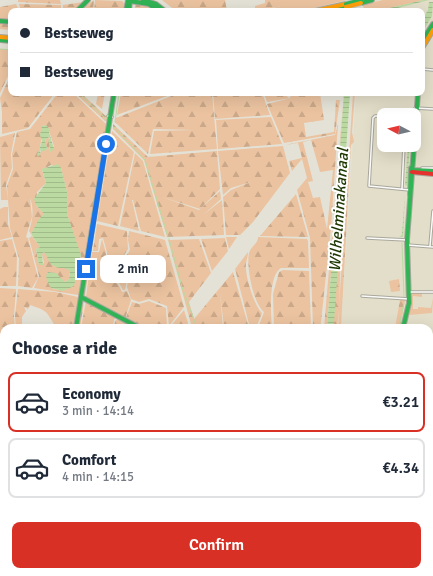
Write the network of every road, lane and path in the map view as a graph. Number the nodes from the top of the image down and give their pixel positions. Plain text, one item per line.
1 (88, 0) edge
2 (92, 0) edge
3 (125, 0) edge
4 (129, 0) edge
5 (141, 0) edge
6 (372, 0) edge
7 (361, 1) edge
8 (347, 5) edge
9 (80, 8) edge
10 (80, 8) edge
11 (155, 8) edge
12 (161, 8) edge
13 (331, 8) edge
14 (433, 24) edge
15 (433, 30) edge
16 (425, 36) edge
17 (425, 43) edge
18 (114, 96) edge
19 (417, 96) edge
20 (416, 108) edge
21 (421, 108) edge
22 (433, 109) edge
23 (377, 116) edge
24 (404, 152) edge
25 (412, 152) edge
26 (413, 152) edge
27 (422, 168) dead end
28 (412, 171) junction
29 (433, 171) edge
30 (402, 189) junction
31 (410, 190) junction
32 (433, 211) edge
33 (367, 238) dead end
34 (407, 243) junction
35 (430, 246) junction
36 (433, 247) edge
37 (409, 292) junction
38 (433, 292) edge
39 (81, 296) junction
40 (362, 296) dead end
41 (409, 300) junction
42 (77, 324) edge
43 (132, 324) edge
44 (404, 324) edge

1 - 9 main road
2 - 10 main road
3 - 4 main road
4 - 11 main road
5 - 12 main road
6 - 7 main road
7 - 8 main road, bridge
8 - 13 main road
14 - 16 main road
15 - 17 main road
18 - 39 main road
19 - 20 main road
21 - 22 street
23 - 30 street
24 - 30 street
25 - 28 main road
26 - 28 main road
27 - 29 street
28 - 29 main road
28 - 31 main road
30 - 31 street
31 - 34 main road
32 - 35 street
33 - 34 street
34 - 35 street
34 - 37 main road
35 - 36 street
37 - 38 street
37 - 41 main road
39 - 42 main road
39 - 43 main road
40 - 41 street
41 - 44 main road

